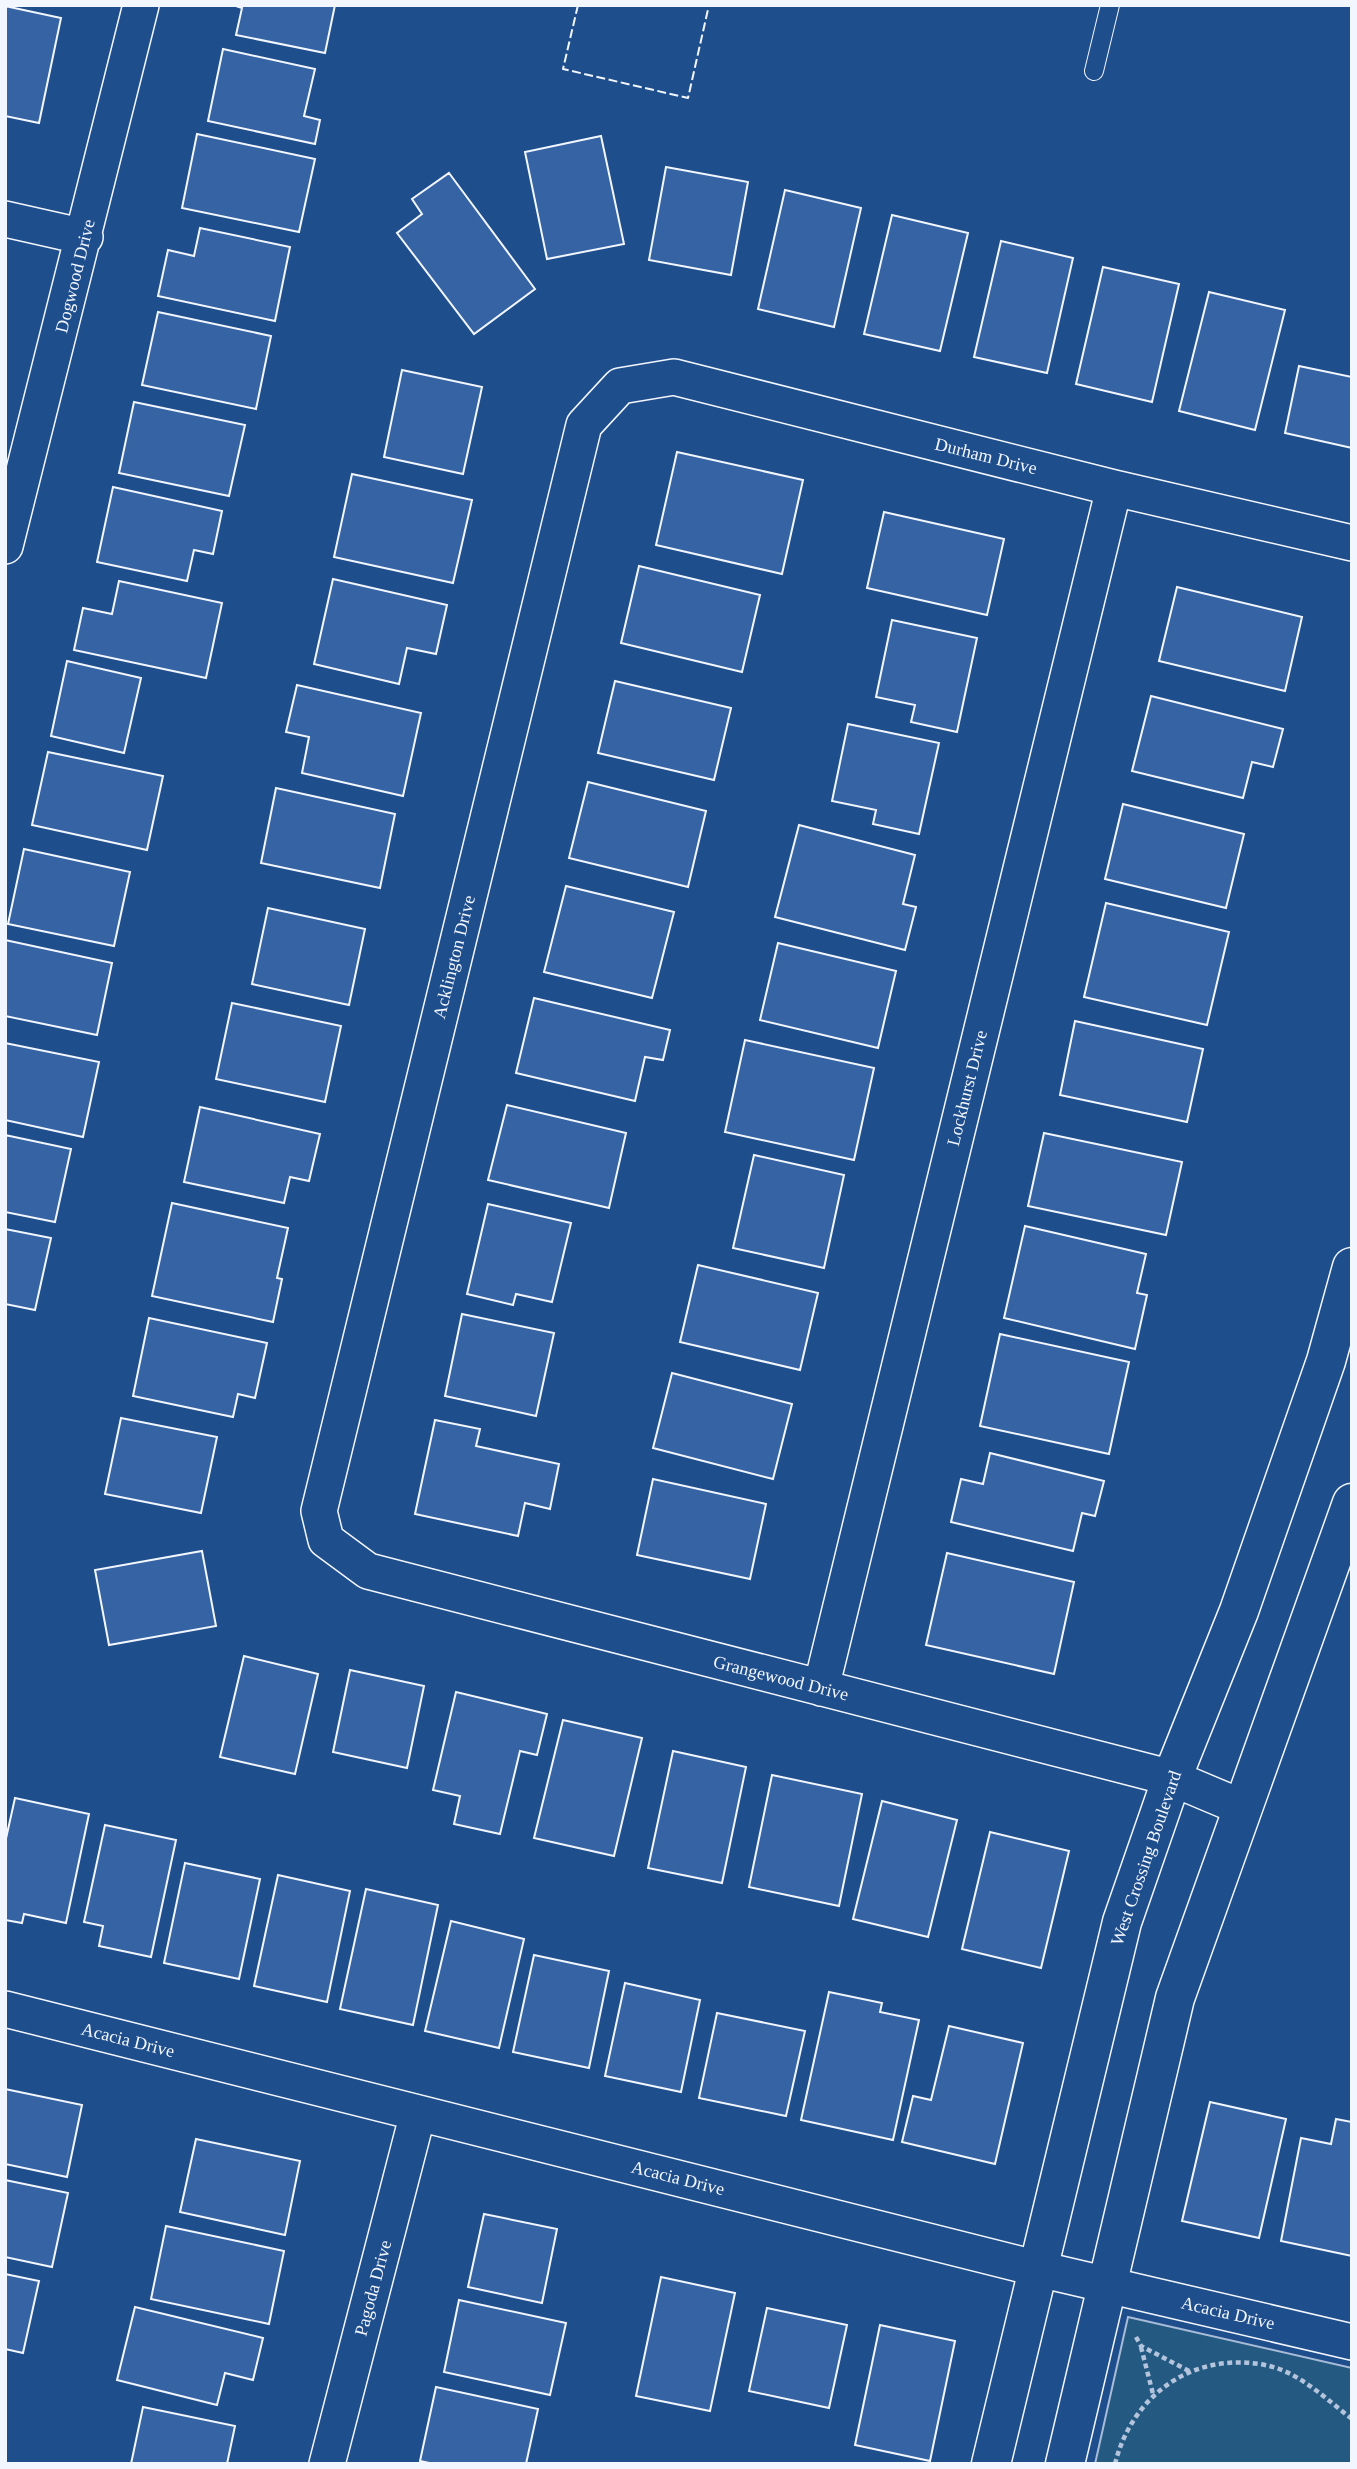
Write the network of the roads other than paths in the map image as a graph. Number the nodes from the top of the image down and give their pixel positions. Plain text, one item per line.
1 (141, 5) edge
2 (1110, 5) edge
3 (1094, 71) dead end
4 (5, 219) edge
5 (85, 237) junction
6 (620, 386) joint
7 (1114, 488) junction
8 (1352, 543) edge
9 (5, 546) edge
10 (1352, 1267) edge
11 (1352, 1503) edge
12 (326, 1540) joint
13 (821, 1688) junction
14 (1172, 1778) junction
15 (1241, 1807) junction
16 (5, 2009) edge
17 (418, 2113) junction
18 (1039, 2269) junction
19 (1108, 2285) junction
20 (1352, 2342) edge
21 (327, 2464) edge
22 (991, 2464) edge
23 (1065, 2464) edge

1 - 5 street, Dogwood Drive
2 - 3 lane
4 - 5 street
5 - 9 street, Dogwood Drive
6 - 7 street, Durham Drive
6 - 12 street, Acklington Drive
7 - 8 street, Durham Drive
7 - 13 street, Lockhurst Drive
10 - 14 street, West Crossing Boulevard
11 - 15 street
12 - 13 street, Grangewood Drive
13 - 14 street, Grangewood Drive
14 - 15 street, Grangewood Drive
14 - 18 street, West Crossing Boulevard
15 - 19 street
16 - 17 street, Acacia Drive
17 - 18 street, Acacia Drive
17 - 21 street, Pagoda Drive
18 - 19 street, Acacia Drive
18 - 22 street, West Crossing Boulevard
19 - 20 street, Acacia Drive
19 - 23 street

